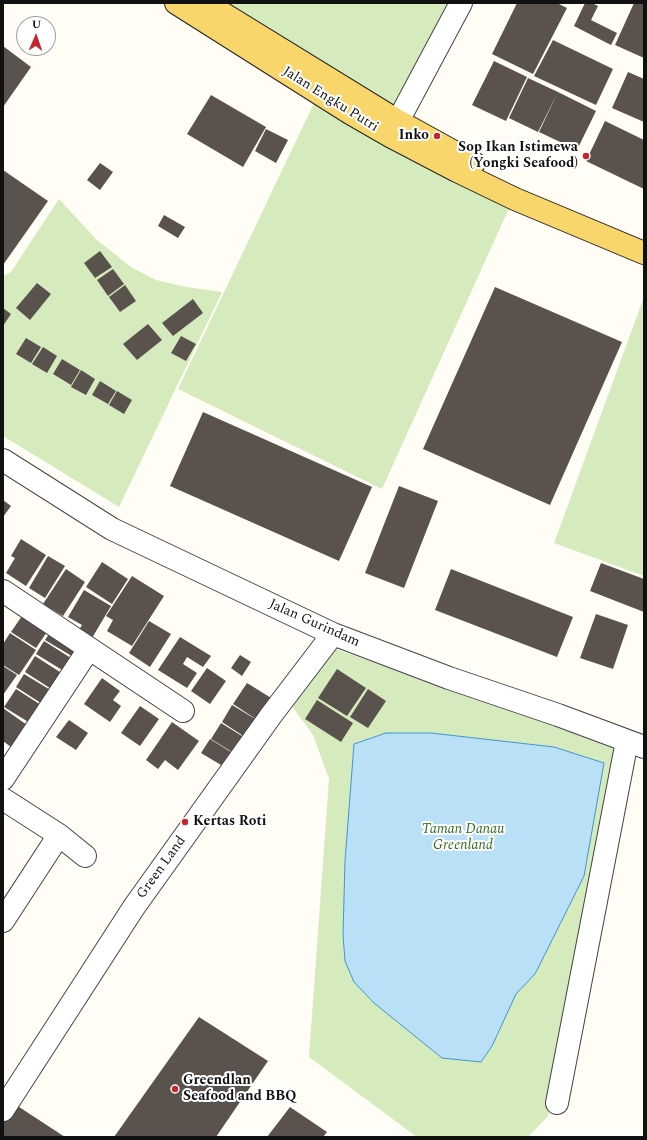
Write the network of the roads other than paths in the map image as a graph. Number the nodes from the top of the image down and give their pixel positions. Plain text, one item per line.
1 (176, 3) edge
2 (206, 3) edge
3 (461, 3) edge
4 (398, 121) junction
5 (644, 238) edge
6 (644, 253) edge
7 (3, 460) edge
8 (6, 599) edge
9 (333, 634) junction
10 (89, 649) junction
11 (183, 711) dead end
12 (636, 744) edge
13 (3, 779) edge
14 (3, 799) edge
15 (58, 835) junction
16 (85, 856) dead end
17 (3, 921) edge
18 (557, 1103) dead end
19 (3, 1110) edge

1 - 6 main road, Jalan Engku Putri
2 - 4 main road, Jalan Engku Putri
3 - 4 street
4 - 5 main road, Jalan Engku Putri
7 - 9 street, Jalan Gurindam
8 - 10 street
9 - 12 street, Jalan Gurindam
9 - 19 street, Green Land
10 - 11 street
10 - 13 street
12 - 18 street
14 - 15 street
15 - 16 street
15 - 17 street

